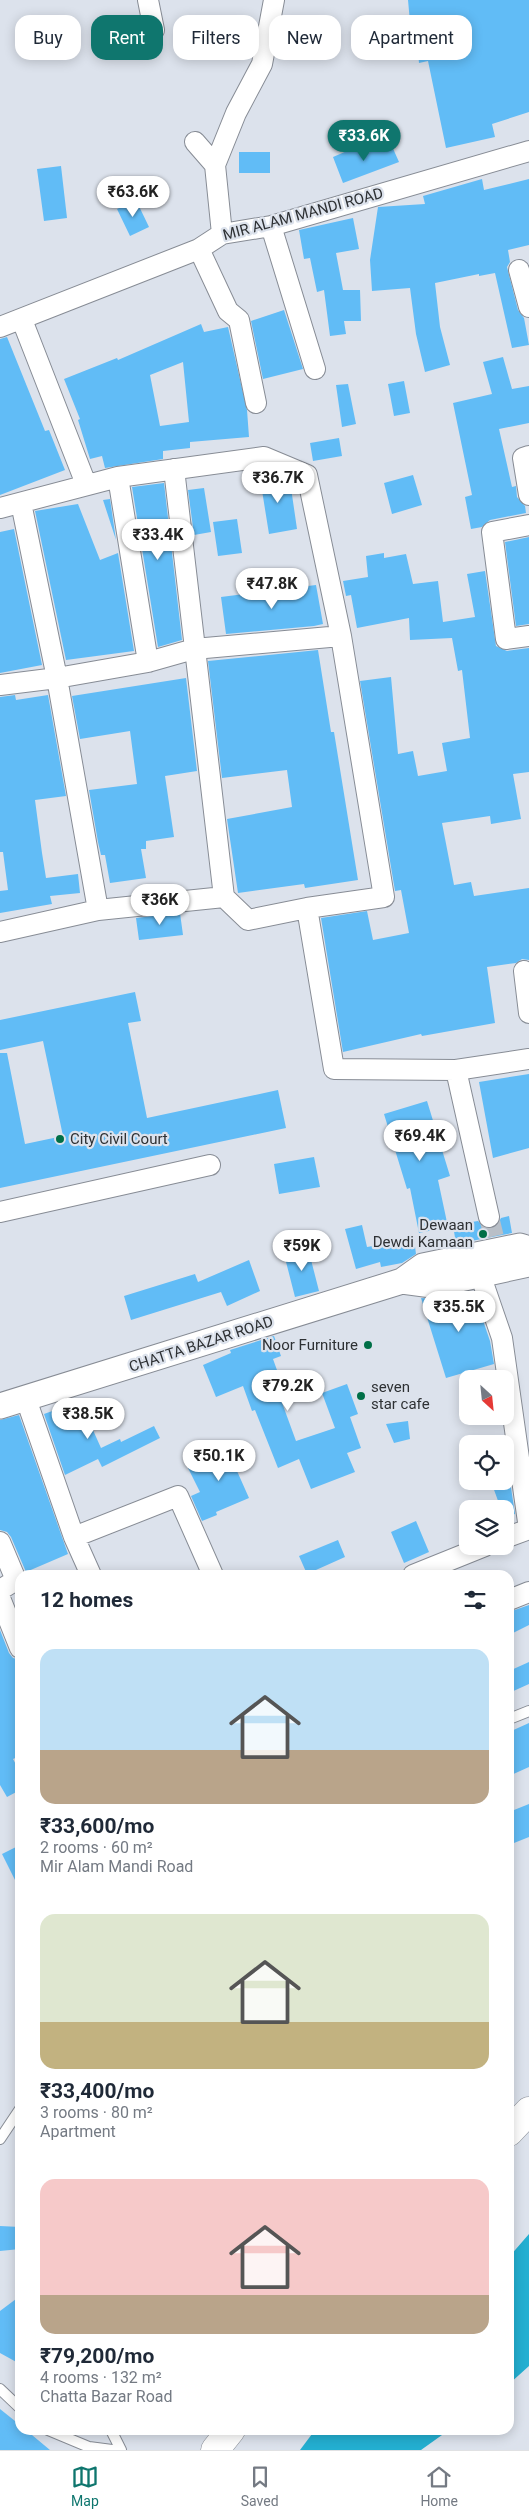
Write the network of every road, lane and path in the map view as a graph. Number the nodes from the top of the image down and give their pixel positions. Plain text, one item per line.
1 (148, 0) edge
2 (274, 0) edge
3 (151, 15) edge
4 (195, 142) dead end
5 (529, 151) edge
6 (216, 165) junction
7 (271, 226) junction
8 (222, 234) junction
9 (199, 249) junction
10 (519, 270) dead end
11 (529, 307) edge
12 (22, 320) junction
13 (0, 328) edge
14 (315, 369) dead end
15 (256, 402) dead end
16 (529, 456) edge
17 (174, 469) junction
18 (118, 477) junction
19 (86, 484) junction
20 (529, 495) edge
21 (21, 503) junction
22 (0, 508) edge
23 (529, 525) edge
24 (341, 636) junction
25 (529, 636) edge
26 (194, 649) junction
27 (148, 662) junction
28 (56, 678) junction
29 (0, 685) edge
30 (224, 897) junction
31 (306, 908) junction
32 (98, 910) junction
33 (0, 932) edge
34 (524, 971) dead end
35 (529, 1012) edge
36 (529, 1059) edge
37 (456, 1070) junction
38 (210, 1165) dead end
39 (0, 1212) edge
40 (489, 1216) tunnel mouth
41 (529, 1249) edge
42 (529, 1264) edge
43 (480, 1274) junction
44 (402, 1281) junction
45 (26, 1399) junction
46 (0, 1406) edge
47 (527, 1500) edge
48 (529, 1529) edge
49 (514, 1535) edge
50 (74, 1537) junction
51 (0, 1542) edge
52 (463, 1555) edge
53 (89, 1570) edge
54 (211, 1570) edge
55 (425, 1570) edge
56 (15, 1578) edge
57 (15, 1581) edge
58 (0, 1590) edge
59 (529, 1592) edge
60 (0, 1598) edge
61 (514, 1598) edge
62 (15, 1636) edge
63 (529, 1711) edge
64 (514, 1717) edge
65 (529, 2110) edge
66 (15, 2116) edge
67 (514, 2126) edge
68 (0, 2139) edge
69 (0, 2389) edge
70 (15, 2403) edge
71 (60, 2435) edge
72 (114, 2435) edge
73 (226, 2435) edge
74 (112, 2450) edge
75 (121, 2450) edge
76 (215, 2450) edge

1 - 3 street
2 - 6 street
4 - 6 street
5 - 7 street, MIR ALAM MANDI ROAD
6 - 8 street
7 - 8 street, MIR ALAM MANDI ROAD
7 - 14 street
8 - 9 street, MIR ALAM MANDI ROAD
9 - 12 street, MIR ALAM MANDI ROAD
9 - 15 street
10 - 11 street
12 - 13 street, MIR ALAM MANDI ROAD
12 - 19 street
16 - 20 street
17 - 18 street
17 - 24 street
17 - 26 street
18 - 19 street
18 - 27 street
19 - 21 street
21 - 22 street
21 - 28 street
23 - 25 street
24 - 26 street
24 - 31 street
26 - 27 street
26 - 30 street
27 - 28 street
28 - 29 street
28 - 32 street
30 - 31 street
30 - 32 street
31 - 37 street
32 - 33 street
34 - 35 street
36 - 37 street
37 - 40 street
38 - 39 street
41 - 44 street, CHATTA BAZAR ROAD
42 - 43 street, CHATTA BAZAR ROAD
43 - 44 street, CHATTA BAZAR ROAD
43 - 47 street
44 - 45 street, CHATTA BAZAR ROAD
45 - 46 street, CHATTA BAZAR ROAD
45 - 50 street
47 - 48 street
48 - 49 street
50 - 53 street
50 - 54 street
51 - 56 street
52 - 55 street
57 - 58 street
59 - 61 street
60 - 62 street
63 - 64 lane
65 - 67 main road
66 - 68 lane
69 - 70 lane
71 - 74 lane
72 - 75 lane
73 - 76 main road

